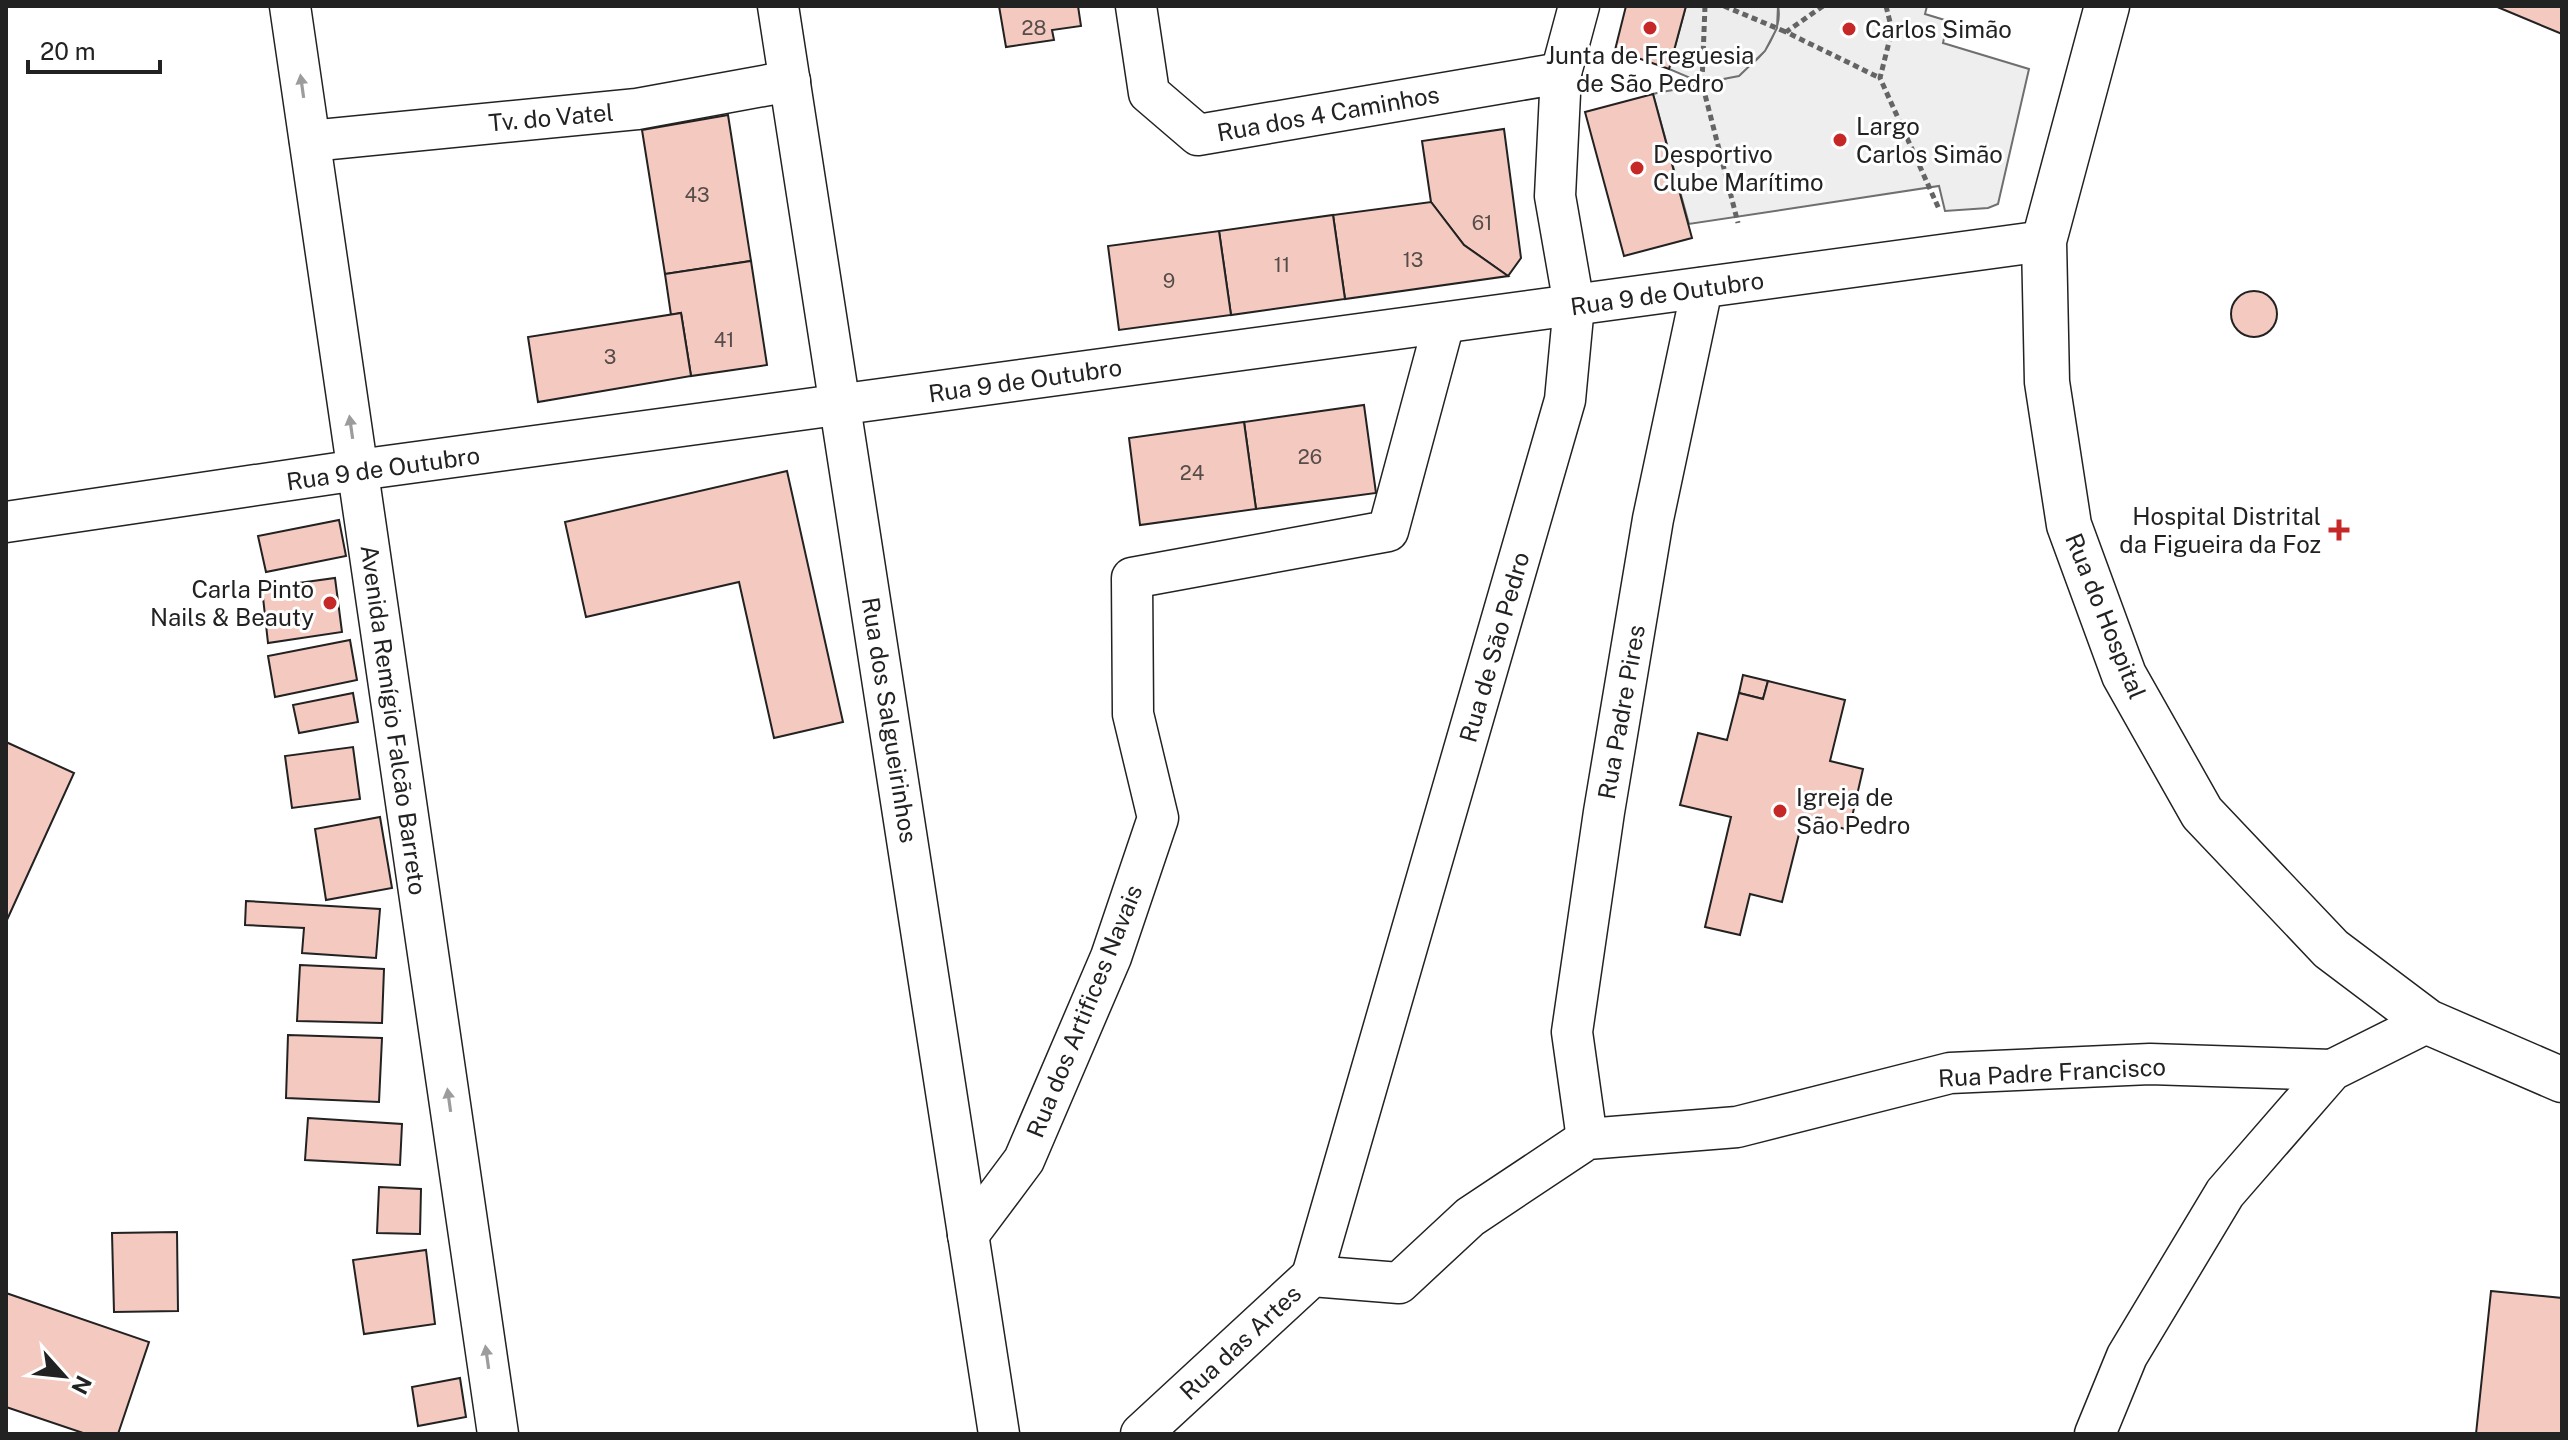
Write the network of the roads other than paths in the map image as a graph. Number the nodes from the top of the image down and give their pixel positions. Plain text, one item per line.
1 (290, 6) edge
2 (778, 6) edge
3 (1136, 6) edge
4 (1579, 6) edge
5 (2107, 6) edge
6 (1561, 73) junction
7 (790, 81) junction
8 (310, 141) junction
9 (2044, 241) junction
10 (1702, 288) junction
11 (1574, 305) junction
12 (1444, 323) junction
13 (842, 405) junction
14 (358, 470) junction
15 (6, 522) edge
16 (2428, 1022) junction
17 (2332, 1070) junction
18 (2562, 1080) edge
19 (1587, 1139) junction
20 (968, 1235) junction
21 (1312, 1276) junction
22 (498, 1434) edge
23 (999, 1434) edge
24 (1141, 1434) edge
25 (2095, 1434) edge

8 -> 1 street, Avenida Remígio Falcão Barreto
2 - 7 street, Rua dos Salgueirinhos
3 - 6 street, Rua dos 4 Caminhos
4 - 6 street, Rua de São Pedro
5 - 9 street, Rua do Hospital
6 - 11 street, Rua de São Pedro
7 - 8 street, Tv. do Vatel
7 - 13 street, Rua dos Salgueirinhos
14 -> 8 street, Avenida Remígio Falcão Barreto
9 - 10 street, Rua 9 de Outubro
9 - 16 street, Rua do Hospital
10 - 11 street, Rua 9 de Outubro
10 - 19 street, Rua Padre Pires
11 - 12 street, Rua 9 de Outubro
11 - 21 street, Rua de São Pedro
12 - 13 street, Rua 9 de Outubro
12 - 20 street, Rua dos Artifices Navais
13 - 14 street, Rua 9 de Outubro
13 - 20 street, Rua dos Salgueirinhos
14 - 15 street, Rua 9 de Outubro
22 -> 14 street, Avenida Remígio Falcão Barreto
16 - 17 street
16 - 18 street, Rua do Hospital
17 - 19 street, Rua Padre Francisco
17 - 25 street
19 - 21 street, Rua das Artes
20 - 23 street, Rua dos Salgueirinhos
21 - 24 street, Rua das Artes

